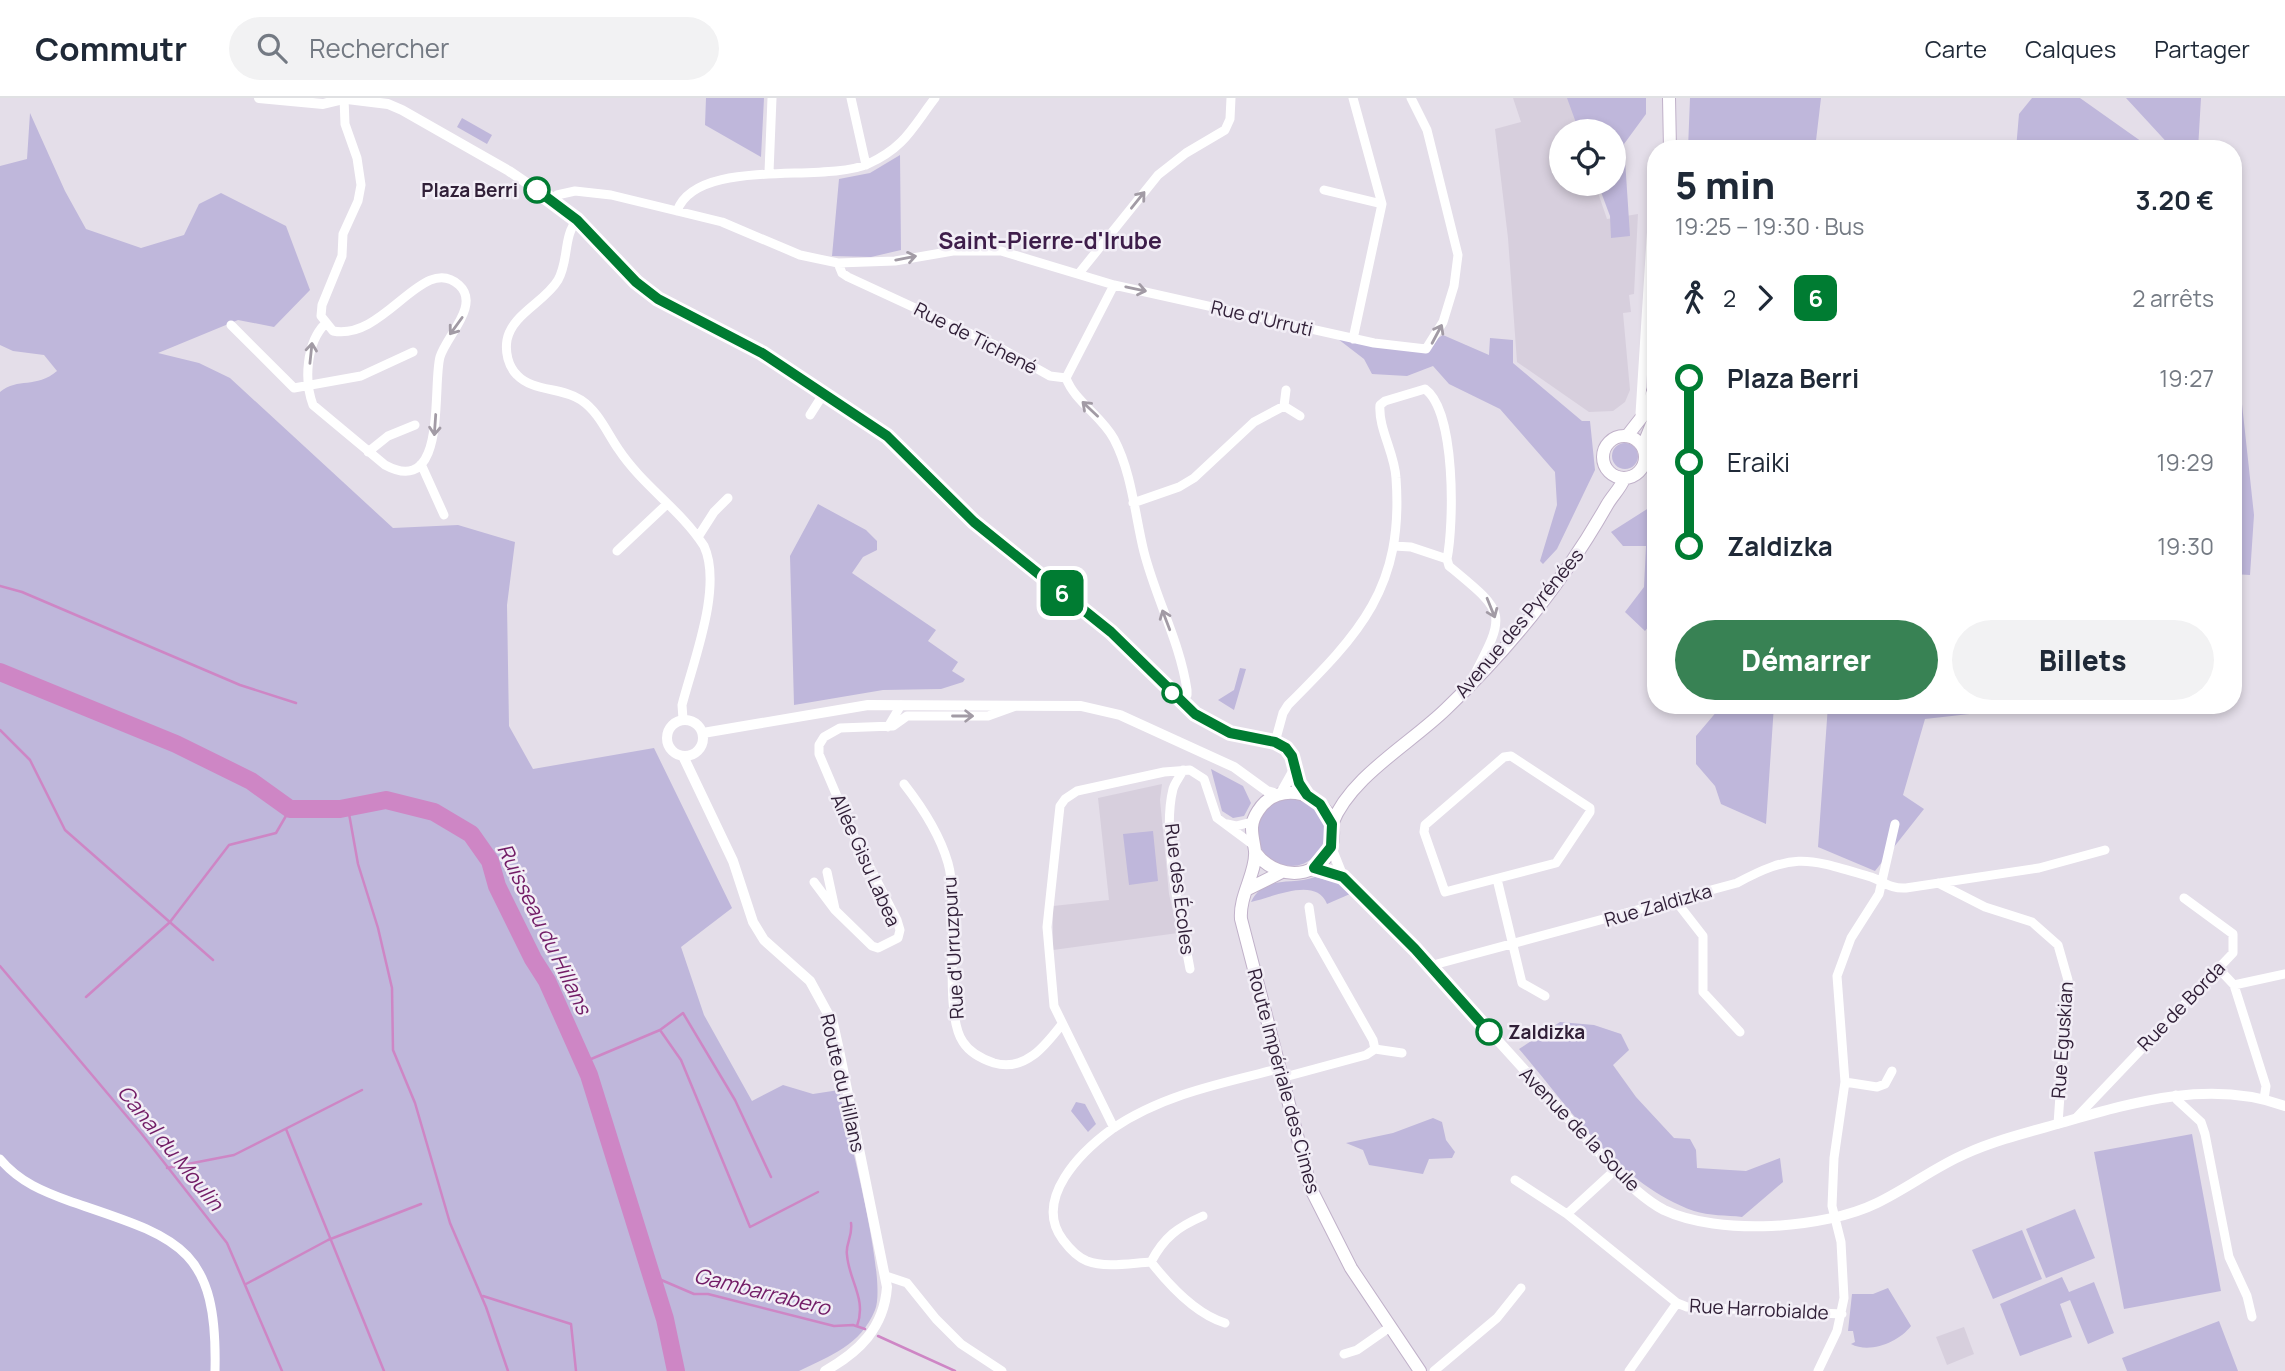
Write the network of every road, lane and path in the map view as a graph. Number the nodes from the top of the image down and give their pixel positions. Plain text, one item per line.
1 (259, 98) edge
2 (772, 98) edge
3 (851, 98) edge
4 (935, 98) edge
5 (1231, 98) edge
6 (1353, 98) edge
7 (1411, 98) edge
8 (1669, 98) edge
9 (343, 99) edge
10 (391, 101) edge
11 (1667, 140) edge
12 (866, 164) junction
13 (769, 172) junction
14 (1324, 190) dead end
15 (553, 201) junction
16 (1382, 204) junction
17 (677, 211) junction
18 (577, 220) junction
19 (838, 263) junction
20 (1080, 272) junction
21 (1114, 285) junction
22 (325, 324) junction
23 (231, 325) dead end
24 (1647, 334) edge
25 (1353, 339) junction
26 (413, 352) dead end
27 (1067, 379) junction
28 (310, 386) junction
29 (824, 393) junction
30 (1647, 406) edge
31 (810, 415) dead end
32 (1300, 416) dead end
33 (1639, 421) junction
34 (415, 425) dead end
35 (1627, 436) junction
36 (1647, 436) edge
37 (1643, 446) junction
38 (368, 452) junction
39 (421, 464) junction
40 (1608, 472) junction
41 (1624, 479) junction
42 (728, 498) dead end
43 (1133, 503) junction
44 (667, 504) junction
45 (1607, 505) junction
46 (444, 515) dead end
47 (698, 537) junction
48 (1394, 546) junction
49 (617, 551) dead end
50 (1447, 559) junction
51 (1468, 687) junction
52 (1180, 702) junction
53 (901, 705) junction
54 (1018, 705) junction
55 (683, 719) junction
56 (888, 727) junction
57 (703, 733) junction
58 (1275, 742) junction
59 (685, 761) junction
60 (1295, 768) junction
61 (1183, 770) junction
62 (1253, 783) junction
63 (904, 785) dead end
64 (1355, 787) junction
65 (1279, 794) junction
66 (1307, 795) junction
67 (1320, 804) junction
68 (1259, 808) junction
69 (1252, 822) junction
70 (1223, 823) junction
71 (1332, 824) junction
72 (1895, 824) dead end
73 (1331, 847) junction
74 (1253, 848) junction
75 (2105, 850) dead end
76 (1314, 868) junction
77 (827, 872) dead end
78 (1280, 873) junction
79 (1343, 877) junction
80 (1496, 879) junction
81 (814, 882) dead end
82 (1881, 882) junction
83 (1938, 883) junction
84 (1246, 890) junction
85 (2184, 898) dead end
86 (1675, 900) junction
87 (1309, 907) dead end
88 (835, 910) junction
89 (1513, 944) junction
90 (1432, 968) junction
91 (2218, 968) junction
92 (1190, 969) dead end
93 (2285, 974) edge
94 (2234, 985) junction
95 (1545, 996) dead end
96 (1062, 1024) junction
97 (1740, 1032) dead end
98 (1374, 1049) junction
99 (1402, 1054) dead end
100 (1892, 1071) dead end
101 (1280, 1073) junction
102 (1845, 1083) junction
103 (2176, 1095) junction
104 (2264, 1099) junction
105 (2285, 1106) edge
106 (2075, 1119) junction
107 (2057, 1124) junction
108 (1114, 1128) junction
109 (0, 1159) edge
110 (1615, 1170) junction
111 (1515, 1180) dead end
112 (1567, 1214) junction
113 (1203, 1216) dead end
114 (1835, 1217) junction
115 (1151, 1262) junction
116 (886, 1276) junction
117 (1521, 1288) dead end
118 (1677, 1303) junction
119 (1842, 1314) junction
120 (2252, 1317) dead end
121 (1225, 1323) dead end
122 (1390, 1327) junction
123 (1344, 1354) dead end
124 (215, 1371) edge
125 (825, 1371) edge
126 (1002, 1371) edge
127 (1420, 1371) edge
128 (1434, 1371) edge
129 (1629, 1371) edge
130 (1818, 1371) edge

1 - 9 street
2 - 13 street
3 - 12 street
4 - 12 street
20 -> 5 street
6 - 16 street
25 -> 7 street, Rue d'Urruti
8 - 11 main road
9 - 10 street
9 - 22 street
10 - 15 street
12 - 13 street
13 - 17 street
14 - 16 street
15 - 17 street, Rue de Tichené
15 - 18 street
16 - 25 street
17 - 19 street, Rue de Tichené
18 - 29 street
18 - 44 street
19 -> 20 street, Rue d'Urruti
19 - 27 street, Rue de Tichené
20 - 21 street, Rue d'Urruti
21 -> 25 street, Rue d'Urruti
21 - 27 street
28 -> 22 street
22 -> 39 street
23 - 28 street
24 - 33 street
26 - 28 street
43 -> 27 street
28 - 38 street
29 - 31 street
29 - 52 street
30 - 33 main road
32 - 43 street
33 - 35 main road
34 - 38 street
35 - 37 main road
35 - 40 main road
36 - 37 main road
37 - 41 main road
38 - 39 street
39 - 46 street
40 - 41 main road
40 - 45 main road, Avenue des Pyrénées
41 - 45 main road, Avenue des Pyrénées
42 - 47 street
52 -> 43 street
44 - 47 street
44 - 49 street
45 - 51 main road, Avenue des Pyrénées
47 - 55 street
48 - 50 street
48 - 50 street
48 - 58 street
50 -> 51 street
51 - 64 main road, Avenue des Pyrénées
52 - 58 street
53 - 54 street
53 - 56 street
53 - 57 street
56 -> 54 street, Allée Gisu Labea
54 - 62 street
55 - 57 street
55 - 59 street
56 - 88 street, Allée Gisu Labea
57 - 59 street
58 - 60 street
59 - 116 street, Route du Hillans
60 - 65 street
60 - 66 street
61 - 70 street
61 - 92 street, Rue des Écoles
61 - 96 street
62 - 65 street
62 - 68 street
63 - 96 street, Rue d'Urruzpuru
64 - 67 main road, Avenue des Pyrénées
64 - 71 main road, Avenue des Pyrénées
65 - 66 main road
65 - 68 main road
66 - 67 main road
67 - 71 main road
68 - 69 main road
69 - 70 street
69 - 74 main road
70 - 74 street
71 - 73 main road
72 - 82 street
73 - 76 main road
73 - 79 street, Avenue de la Soule
74 - 78 main road
74 - 84 main road, Route Impériale des Cimes
75 - 83 street
76 - 78 main road
76 - 79 street, Avenue de la Soule
77 - 88 street
78 - 84 main road
79 - 90 street, Avenue de la Soule
80 - 80 street
80 - 89 street
81 - 88 street, Allée Gisu Labea
82 - 83 street
82 - 86 street, Rue Zaldizka
82 - 102 street
83 - 107 street, Rue Eguskian
84 - 101 main road, Route Impériale des Cimes
85 - 91 street, Rue de Borda
86 - 89 street, Rue Zaldizka
86 - 97 street
87 - 98 street
89 - 90 street, Rue Zaldizka
89 - 95 street
90 - 110 street, Avenue de la Soule
91 - 94 street
91 - 106 street, Rue de Borda
93 - 94 street
94 - 104 street
96 - 108 street
98 - 99 street
98 - 101 street
100 - 102 street
101 - 108 street
101 - 122 main road, Route Impériale des Cimes
102 - 114 street
103 - 104 street, Avenue de la Soule
103 - 106 street, Avenue de la Soule
103 - 120 street
104 - 105 street, Avenue de la Soule
106 - 107 street, Avenue de la Soule
107 - 114 street, Avenue de la Soule
108 - 115 street
109 - 124 street
110 - 112 street
110 - 114 street, Avenue de la Soule
111 - 112 street, Rue Harrobialde
112 - 118 street, Rue Harrobialde
113 - 115 street
114 - 119 street
115 - 121 street
116 - 125 street, Route du Hillans
116 - 126 street
117 - 128 street
118 - 119 street, Rue Harrobialde
118 - 129 street, Rue Harrobialde
119 - 130 street
122 - 123 street
122 - 127 main road, Route Impériale des Cimes

